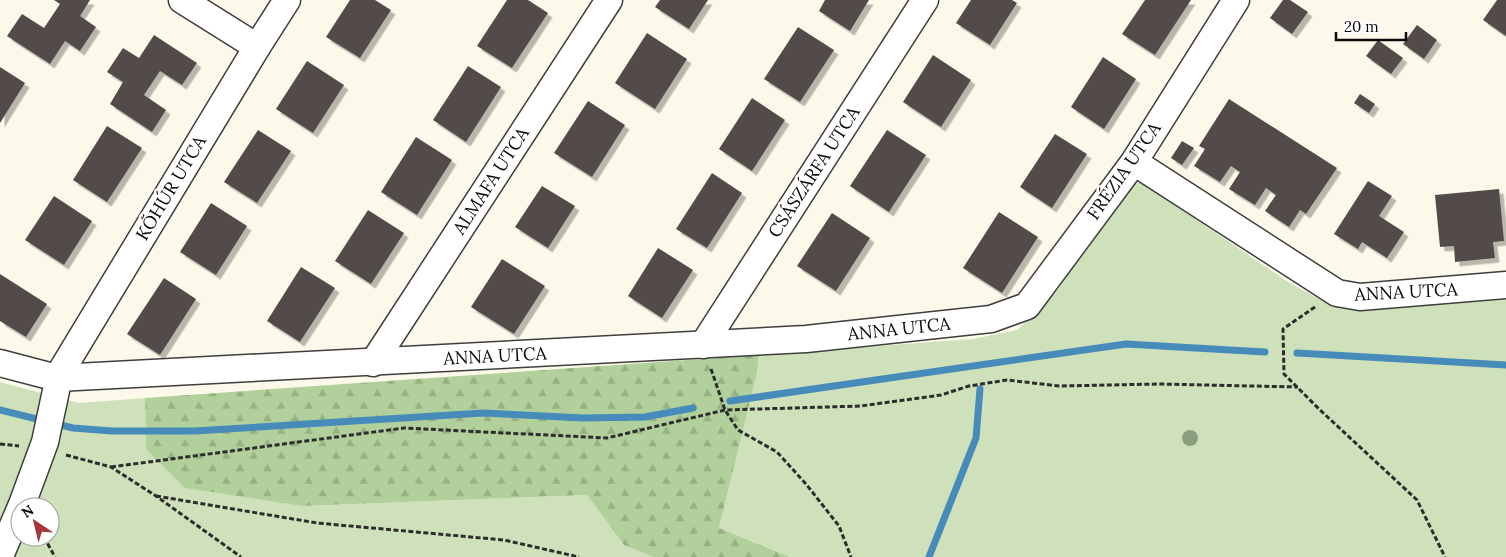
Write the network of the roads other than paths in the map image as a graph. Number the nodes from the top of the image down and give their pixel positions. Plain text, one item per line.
1 (182, 0) edge
2 (287, 0) edge
3 (609, 0) edge
4 (925, 0) edge
5 (1236, 0) edge
6 (256, 47) junction
7 (1134, 162) junction
8 (1506, 286) edge
9 (991, 319) joint
10 (703, 345) junction
11 (0, 363) edge
12 (373, 363) junction
13 (57, 382) junction
14 (24, 497) edge
15 (10, 532) edge
16 (0, 556) edge

1 - 6 street
2 - 6 street, KŐHÚR UTCA
3 - 12 street, ALMAFA UTCA
4 - 10 street, CSÁSZÁRFA UTCA
5 - 7 street, FRÉZIA UTCA
6 - 13 street, KŐHÚR UTCA
7 - 8 street, ANNA UTCA
7 - 9 street, FRÉZIA UTCA
9 - 10 street, ANNA UTCA
10 - 12 street, ANNA UTCA
11 - 13 street, ANNA UTCA
12 - 13 street, ANNA UTCA
13 - 14 street, KŐHÚR UTCA
15 - 16 street, KŐHÚR UTCA

